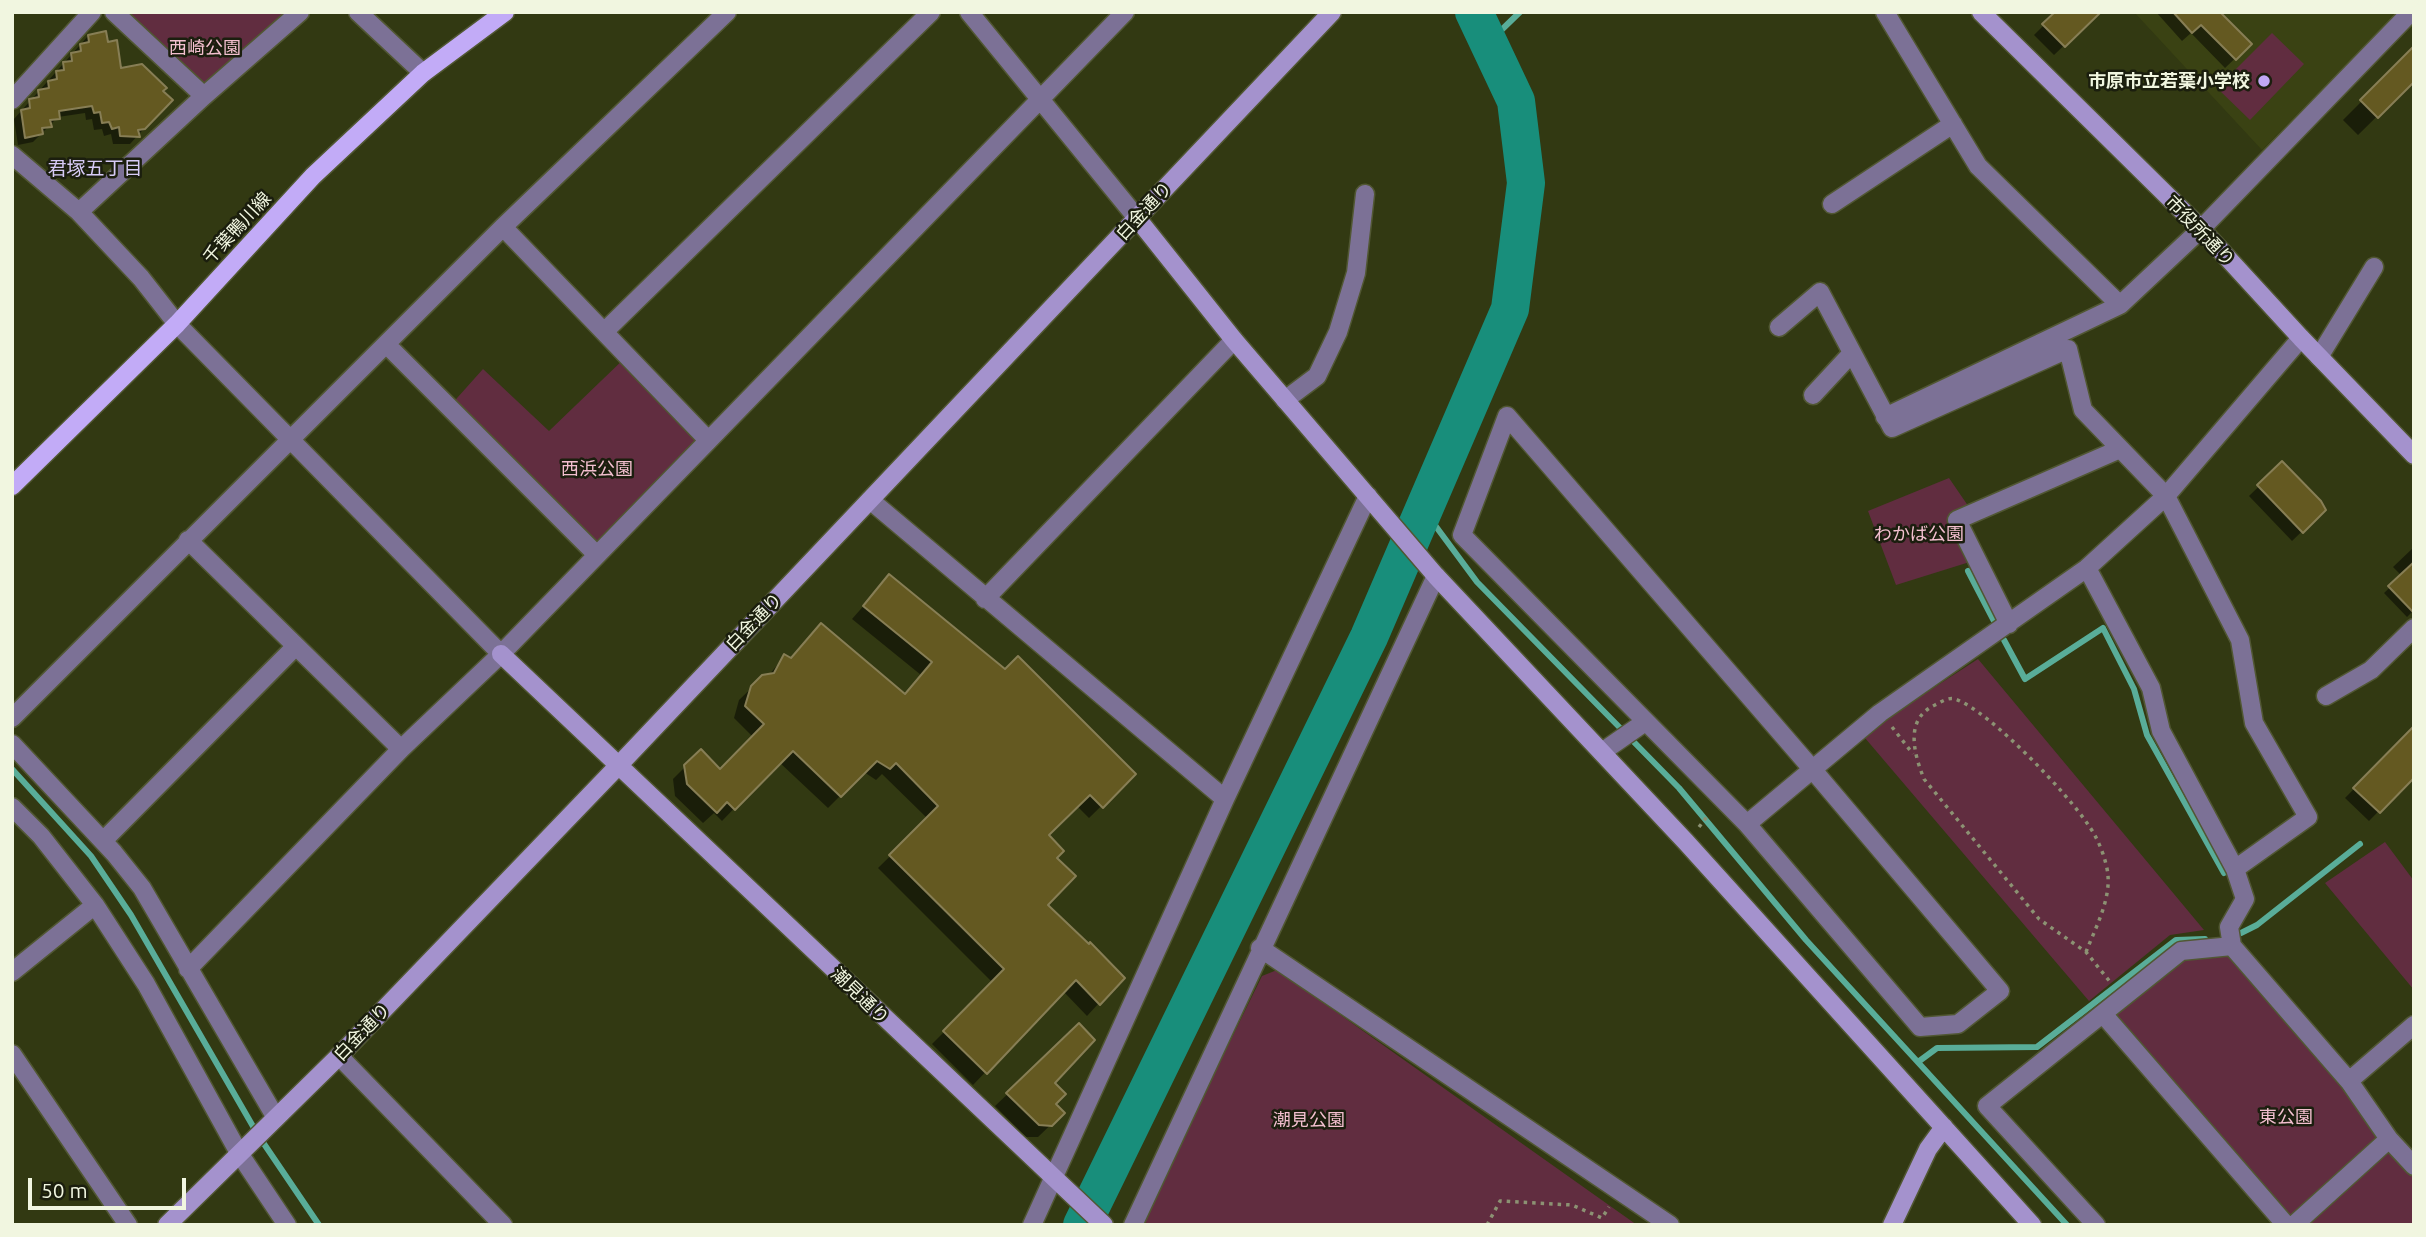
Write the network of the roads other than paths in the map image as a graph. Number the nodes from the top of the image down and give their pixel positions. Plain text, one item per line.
1 (92, 12) edge
2 (114, 12) edge
3 (300, 12) edge
4 (358, 12) edge
5 (505, 12) edge
6 (727, 12) edge
7 (931, 12) edge
8 (969, 12) edge
9 (1125, 12) edge
10 (1332, 12) edge
11 (1885, 12) edge
12 (1981, 12) edge
13 (2411, 12) edge
14 (423, 73) junction
15 (204, 96) junction
16 (1041, 99) junction
17 (12, 100) edge
18 (1953, 124) junction
19 (12, 155) edge
20 (1365, 194) dead end
21 (1832, 204) dead end
22 (79, 212) junction
23 (1137, 218) junction
24 (503, 227) junction
25 (2201, 229) junction
26 (2374, 267) dead end
27 (2120, 305) junction
28 (177, 324) junction
29 (1779, 327) dead end
30 (605, 331) junction
31 (2301, 338) junction
32 (1234, 340) junction
33 (386, 344) junction
34 (1852, 353) junction
35 (2319, 357) junction
36 (1813, 395) dead end
37 (1285, 400) junction
38 (1885, 416) junction
39 (292, 439) junction
40 (708, 440) junction
41 (2120, 449) junction
42 (2414, 455) edge
43 (12, 486) edge
44 (1368, 496) junction
45 (2166, 496) junction
46 (870, 500) junction
47 (187, 540) junction
48 (597, 555) junction
49 (2087, 568) junction
50 (1436, 576) junction
51 (985, 599) junction
52 (2009, 624) junction
53 (2414, 628) edge
54 (295, 647) junction
55 (501, 654) junction
56 (2326, 696) dead end
57 (12, 718) edge
58 (1645, 722) junction
59 (12, 744) edge
60 (401, 749) junction
61 (1602, 752) junction
62 (618, 766) junction
63 (1813, 770) junction
64 (1225, 799) junction
65 (12, 807) edge
66 (1747, 824) junction
67 (103, 841) junction
68 (2235, 869) junction
69 (95, 905) junction
70 (2232, 946) junction
71 (1260, 948) junction
72 (188, 970) junction
73 (12, 972) edge
74 (2104, 1014) junction
75 (2414, 1025) edge
76 (12, 1054) edge
77 (339, 1056) junction
78 (2349, 1081) junction
79 (276, 1118) junction
80 (1944, 1127) junction
81 (2389, 1139) junction
82 (239, 1153) junction
83 (2414, 1166) edge
84 (1053, 1179) junction
85 (128, 1225) edge
86 (167, 1225) edge
87 (286, 1225) edge
88 (503, 1225) edge
89 (1032, 1225) edge
90 (1104, 1225) edge
91 (1133, 1225) edge
92 (1670, 1225) edge
93 (1892, 1225) edge
94 (2032, 1225) edge
95 (2096, 1225) edge
96 (2286, 1225) edge
97 (2294, 1225) edge

1 - 17 street
2 - 15 street
3 - 15 street
4 - 14 street
5 - 14 main road, 千葉鴨川線
6 - 24 street
7 - 30 street
8 - 16 street
9 - 16 street
10 - 23 street, 白金通り
11 - 18 street
12 - 25 street, 市役所通り
13 - 25 street
14 - 28 main road, 千葉鴨川線
15 - 22 street
16 - 23 street
16 - 40 street
18 - 21 street
18 - 27 street
19 - 22 street
20 - 37 street
22 - 28 street
23 - 32 street
23 - 46 street, 白金通り
24 - 30 street
24 - 33 street
25 - 27 street
25 - 31 street, 市役所通り
26 - 35 street
27 - 38 street
28 - 39 street
28 - 43 main road, 千葉鴨川線
29 - 34 street
30 - 40 street
31 - 35 street, 市役所通り
31 - 45 street
32 - 37 street
32 - 51 street
33 - 39 street
33 - 48 street
34 - 36 street
34 - 38 street
35 - 42 street, 市役所通り
37 - 44 street
38 - 41 street
39 - 47 street
39 - 55 street
40 - 48 street
41 - 45 street
41 - 52 street
44 - 50 street
44 - 64 street
45 - 49 street
45 - 68 street
46 - 51 street
46 - 62 street, 白金通り
47 - 54 street
47 - 57 street
48 - 55 street
49 - 52 street
49 - 68 street
50 - 61 street
50 - 71 street
51 - 64 street
52 - 63 street
53 - 56 street
54 - 60 street
54 - 67 street
55 - 60 street
55 - 62 street, 潮見通り
58 - 61 street
58 - 63 street
58 - 66 street
59 - 67 street
60 - 72 street
61 - 80 street
62 - 77 street, 白金通り
62 - 84 street, 潮見通り
63 - 66 street
63 - 66 street
64 - 84 street
65 - 69 street
67 - 72 street
68 - 70 street
69 - 73 street
69 - 82 street
70 - 74 street
70 - 78 street
71 - 91 street
71 - 92 street
72 - 79 street
74 - 95 street
74 - 96 street
75 - 78 street
76 - 85 street
77 - 79 street, 白金通り
77 - 88 street
78 - 81 street
79 - 82 street, 白金通り
80 - 93 street
80 - 94 street
81 - 83 street
81 - 97 street
82 - 86 street, 白金通り
82 - 87 street
84 - 89 street
84 - 90 street, 潮見通り

